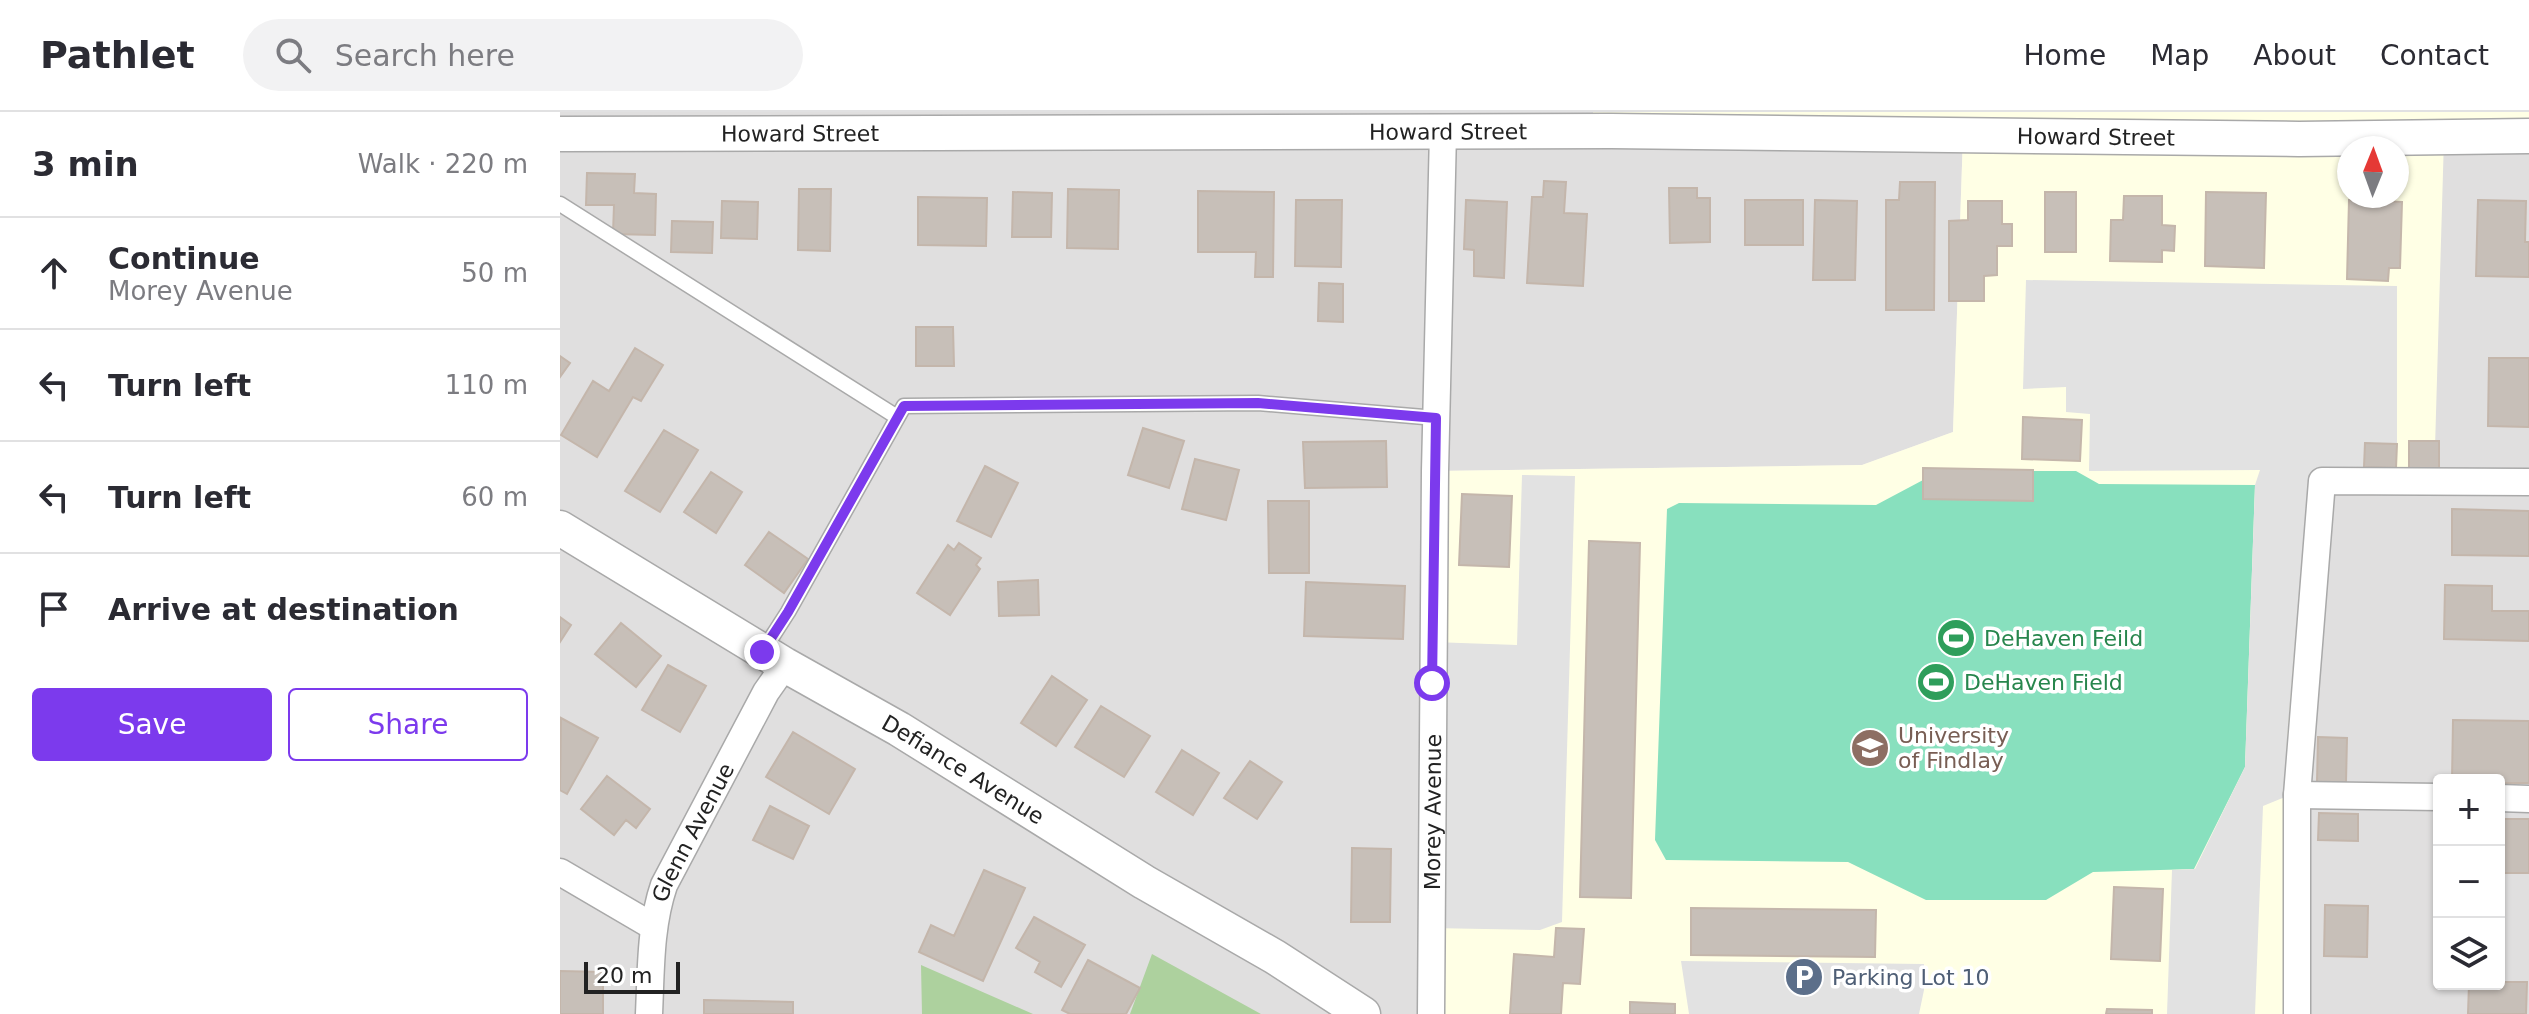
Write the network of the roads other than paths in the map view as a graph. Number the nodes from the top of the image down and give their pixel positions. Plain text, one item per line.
1 (1592, 122) edge
2 (1443, 132) junction
3 (560, 134) edge
4 (2529, 136) edge
5 (560, 204) edge
6 (897, 417) junction
7 (1436, 418) junction
8 (2529, 482) edge
9 (560, 528) edge
10 (774, 658) junction
11 (2297, 795) junction
12 (2433, 797) edge
13 (2505, 798) edge
14 (2529, 799) edge
15 (560, 872) edge
16 (654, 927) junction
17 (649, 1014) edge
18 (1363, 1014) edge
19 (1431, 1014) edge
20 (2297, 1014) edge

1 - 2 street, Howard Street
1 - 4 street, Howard Street
2 - 3 street, Howard Street
2 - 7 street, Morey Avenue
5 - 6 lane
6 - 7 lane
6 - 10 lane
7 - 19 street, Morey Avenue
8 - 11 street
9 - 10 street, Defiance Avenue
10 - 16 street, Glenn Avenue
10 - 18 street, Defiance Avenue
11 - 12 street
11 - 20 street
13 - 14 street
15 - 16 street
16 - 17 street, Glenn Avenue

